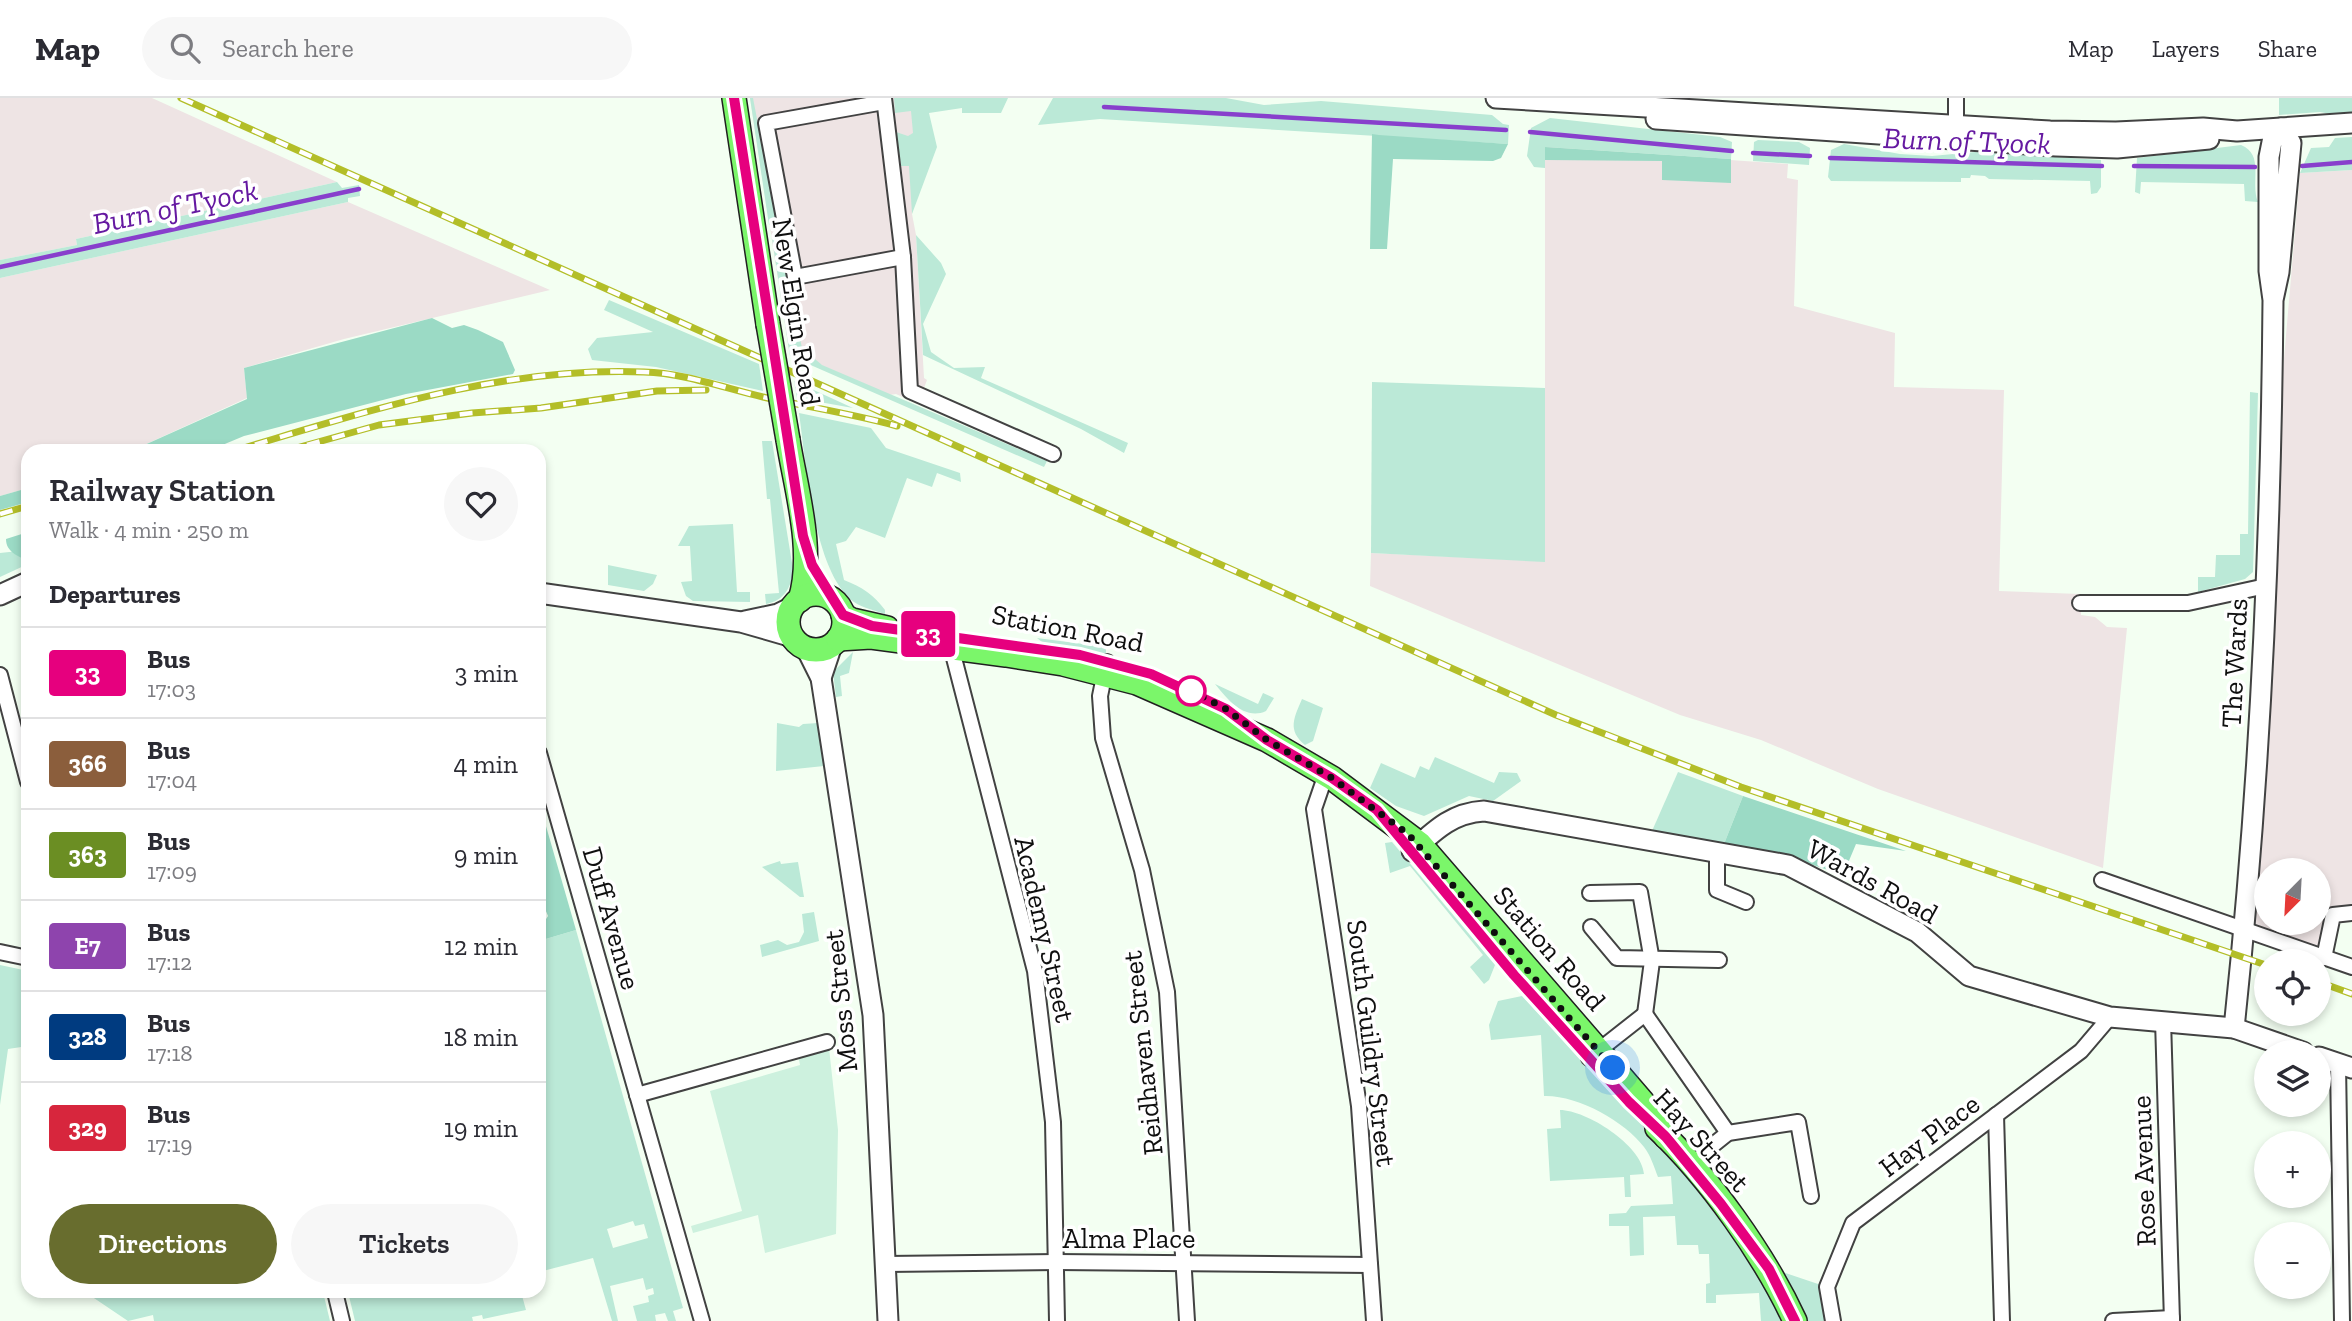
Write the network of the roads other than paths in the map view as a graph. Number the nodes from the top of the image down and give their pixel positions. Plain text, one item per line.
1 (734, 98) edge
2 (1496, 98) edge
3 (1956, 98) edge
4 (884, 100) edge
5 (2352, 123) edge
6 (2244, 130) junction
7 (1955, 133) junction
8 (2286, 135) junction
9 (2270, 149) junction
10 (903, 257) junction
11 (2273, 300) junction
12 (1054, 454) dead end
13 (803, 536) junction
14 (21, 585) edge
15 (2266, 586) junction
16 (546, 594) edge
17 (0, 595) edge
18 (797, 603) junction
19 (2080, 603) dead end
20 (837, 607) junction
21 (741, 622) junction
22 (835, 642) junction
23 (953, 642) junction
24 (799, 643) junction
25 (1106, 668) junction
26 (0, 675) edge
27 (821, 678) junction
28 (21, 755) edge
29 (1326, 774) junction
30 (546, 778) edge
31 (1416, 847) junction
32 (1717, 851) junction
33 (2102, 880) dead end
34 (1590, 893) dead end
35 (1746, 902) dead end
36 (2352, 913) edge
37 (1591, 927) dead end
38 (2244, 932) junction
39 (2327, 949) edge
40 (0, 952) edge
41 (21, 956) edge
42 (1718, 960) dead end
43 (1652, 961) junction
44 (2352, 967) edge
45 (1645, 1014) junction
46 (2110, 1017) junction
47 (2163, 1020) junction
48 (2234, 1028) junction
49 (2268, 1040) edge
50 (827, 1042) dead end
51 (1594, 1055) junction
52 (2345, 1066) edge
53 (637, 1096) junction
54 (1996, 1115) junction
55 (1728, 1133) junction
56 (1703, 1153) dead end
57 (1811, 1196) dead end
58 (1057, 1262) junction
59 (1183, 1262) junction
60 (886, 1264) junction
61 (1370, 1265) junction
62 (336, 1298) edge
63 (2172, 1319) edge
64 (342, 1321) edge
65 (702, 1321) edge
66 (888, 1321) edge
67 (1057, 1321) edge
68 (1186, 1321) edge
69 (1374, 1321) edge
70 (1795, 1321) edge
71 (1833, 1321) edge
72 (2002, 1321) edge
73 (2113, 1321) edge
74 (2342, 1321) edge

1 - 13 main road, New Elgin Road, bridge
2 - 7 street
3 - 7 street
4 - 10 street
4 - 10 street
5 - 8 street
6 - 7 street
6 - 8 street
6 - 9 street
8 - 9 street, The Wards
8 - 11 street, The Wards
9 - 11 street, The Wards
10 - 12 street
11 - 15 street, The Wards
13 - 18 main road, New Elgin Road
13 - 20 main road, New Elgin Road
14 - 17 street
15 - 19 street
15 - 38 street, The Wards
16 - 21 street
18 - 20 main road
18 - 21 street
18 - 24 main road
20 - 22 main road
20 - 23 main road, Station Road
21 - 24 street
22 - 23 main road, Station Road
22 - 24 main road
22 - 27 street, Moss Street
23 - 25 main road, Station Road
23 - 58 street, Academy Street
24 - 27 street, Moss Street
25 - 29 main road, Station Road
25 - 59 street, Reidhaven Street
26 - 28 street
27 - 60 street, Moss Street
29 - 31 main road, Station Road
29 - 61 street, South Guildry Street
30 - 53 street, Duff Avenue
31 - 32 street, Wards Road
31 - 51 main road, Hay Street
32 - 35 street
32 - 46 street, Wards Road
33 - 38 street
34 - 43 street
36 - 39 street
37 - 43 street
38 - 44 street
38 - 48 street, The Wards
40 - 41 street
42 - 43 street
43 - 45 street
45 - 51 street
45 - 55 street
46 - 47 street, Wards Road
46 - 54 street, Hay Place
47 - 48 street, Wards Road
47 - 63 street, Rose Avenue
48 - 49 street, Wards Road
50 - 53 street
51 - 70 main road, Hay Street
52 - 74 street
53 - 65 street, Duff Avenue
54 - 71 street, Hay Place
54 - 72 street
55 - 56 street
55 - 57 street
58 - 59 street, Alma Place
58 - 60 street, Alma Place
58 - 67 street, Academy Street
59 - 61 street, Alma Place
59 - 68 street, Reidhaven Street
60 - 66 street, Moss Street
61 - 69 street, South Guildry Street
62 - 64 street
63 - 73 street

